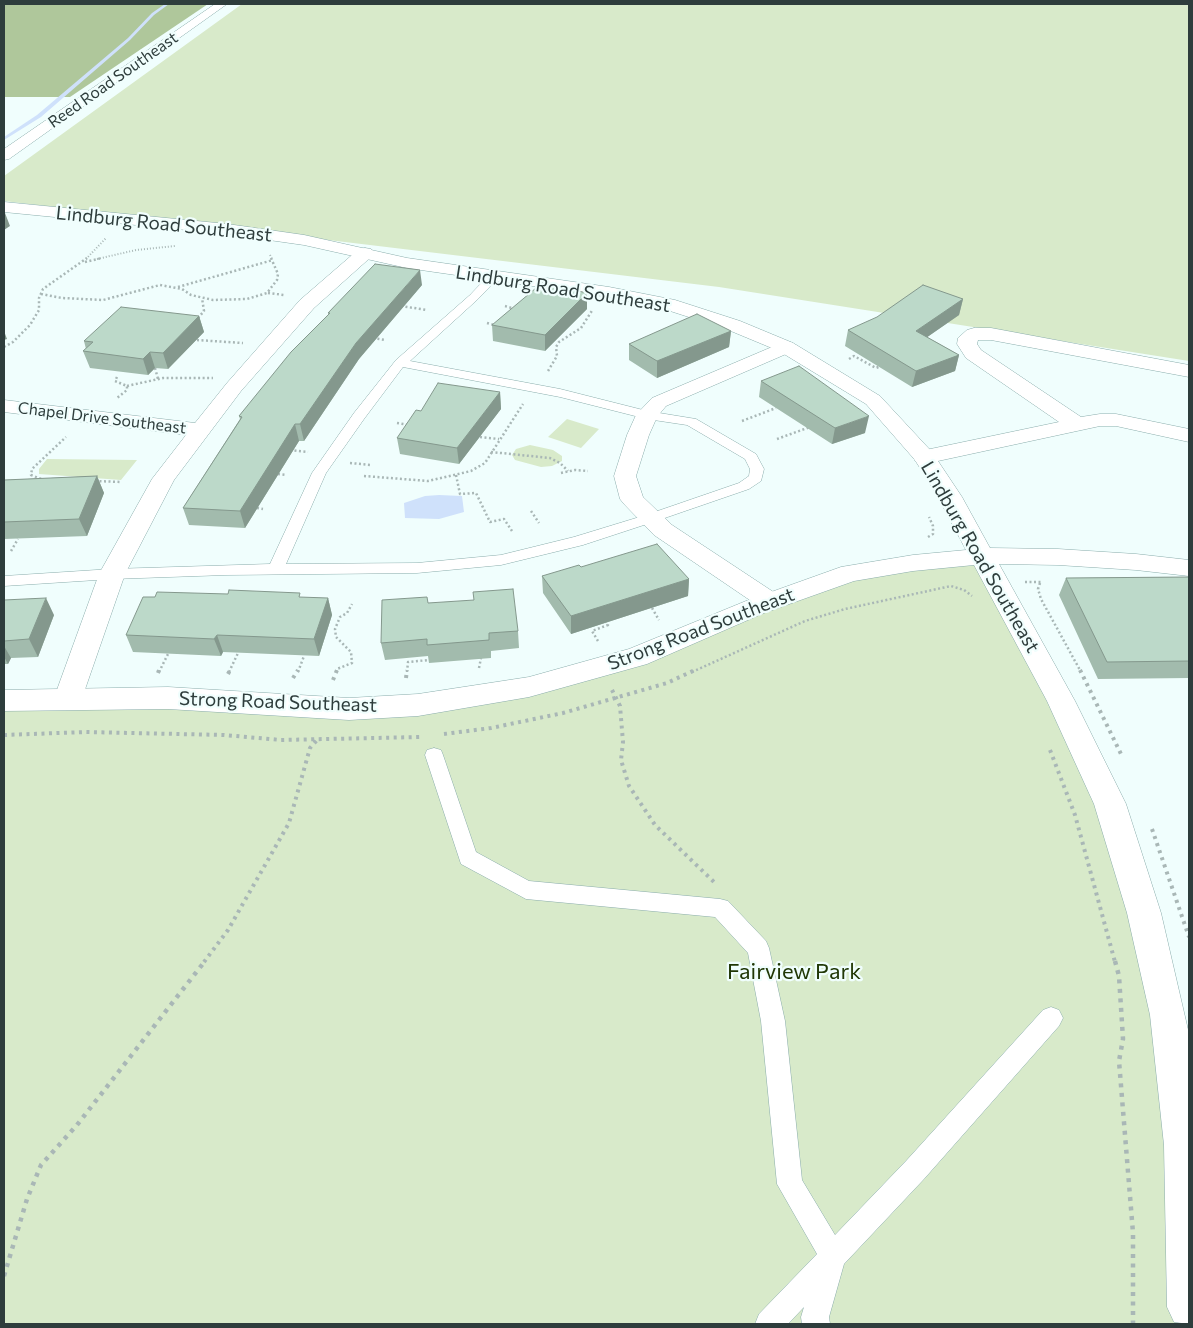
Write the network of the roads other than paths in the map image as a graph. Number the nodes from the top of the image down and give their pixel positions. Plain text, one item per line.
1 (222, 4) edge
2 (4, 156) edge
3 (4, 207) edge
4 (365, 253) junction
5 (494, 276) junction
6 (786, 347) junction
7 (400, 363) junction
8 (1189, 371) edge
9 (4, 406) edge
10 (647, 415) junction
11 (1078, 425) junction
12 (200, 430) junction
13 (1189, 436) edge
14 (924, 457) junction
15 (651, 518) junction
16 (984, 556) junction
17 (1189, 568) edge
18 (275, 570) junction
19 (112, 574) junction
20 (4, 581) edge
21 (769, 601) junction
22 (68, 698) junction
23 (4, 701) edge
24 (433, 742) road end
25 (1051, 1018) dead end
26 (833, 1256) junction
27 (1189, 1307) edge
28 (769, 1324) edge
29 (816, 1324) edge

1 - 2 street, Reed Road Southeast
3 - 4 street, Lindburg Road Southeast
4 - 5 street, Lindburg Road Southeast
4 - 12 street
5 - 6 street, Lindburg Road Southeast
5 - 7 lane
6 - 10 street
6 - 14 street, Lindburg Road Southeast
7 - 10 lane
7 - 18 lane
8 - 11 street
9 - 12 street, Chapel Drive Southeast
10 - 15 street
10 - 15 lane
11 - 13 street
11 - 14 street
12 - 19 street
14 - 16 street, Lindburg Road Southeast
15 - 18 lane
15 - 21 street
16 - 17 street, Strong Road Southeast
16 - 21 street, Strong Road Southeast
16 - 27 street, Lindburg Road Southeast
18 - 19 lane
19 - 20 lane
19 - 22 street
21 - 22 street, Strong Road Southeast
22 - 23 street, Strong Road Southeast
24 - 26 lane
25 - 26 lane
26 - 28 lane
26 - 29 lane

